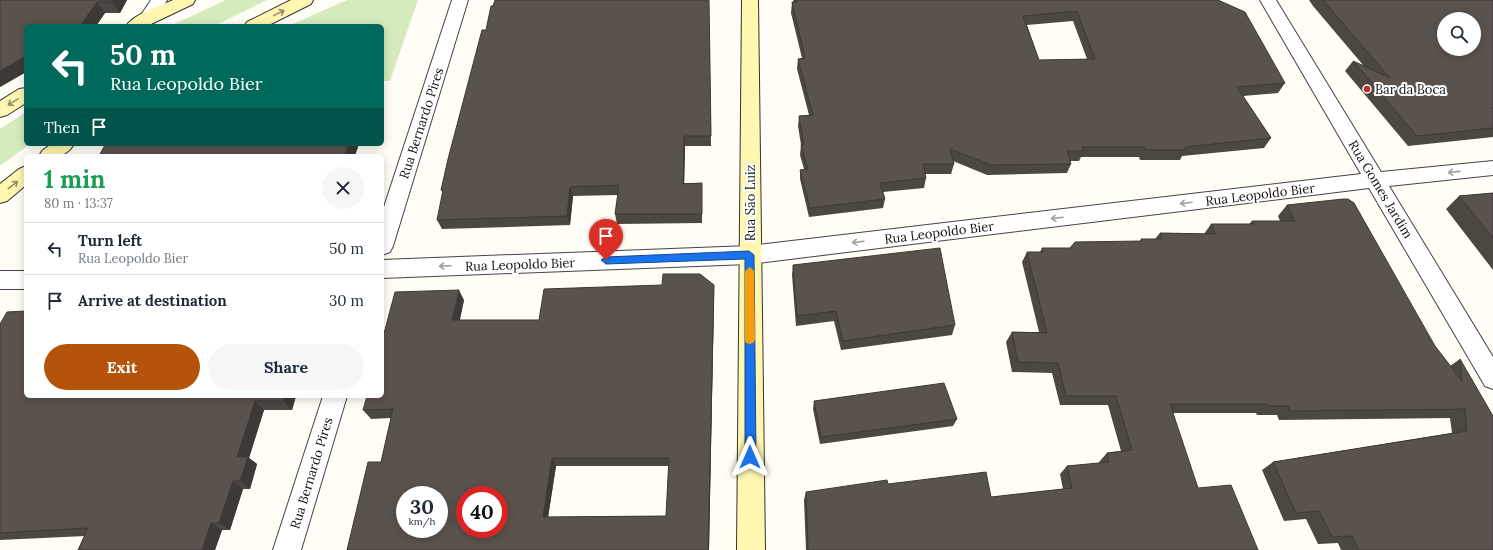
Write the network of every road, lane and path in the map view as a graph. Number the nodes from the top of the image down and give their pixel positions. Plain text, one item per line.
1 (159, 0) edge
2 (187, 0) edge
3 (305, 0) edge
4 (460, 0) edge
5 (750, 0) edge
6 (1268, 0) edge
7 (141, 22) edge
8 (257, 24) edge
9 (24, 95) edge
10 (0, 110) edge
11 (62, 146) edge
12 (52, 154) edge
13 (1493, 168) edge
14 (24, 176) edge
15 (1375, 180) junction
16 (0, 195) edge
17 (384, 240) edge
18 (749, 255) junction
19 (384, 269) edge
20 (24, 280) edge
21 (0, 281) edge
22 (1493, 378) edge
23 (334, 398) edge
24 (287, 550) edge
25 (751, 550) edge

1 - 7 street
2 - 7 street
8 -> 3 street
4 - 17 street, Rua Bernardo Pires
5 - 18 street, Rua São Luiz
6 - 15 street, Rua Gomes Jardim
9 -> 10 street
11 - 12 street
13 -> 15 street, Rua Leopoldo Bier
16 -> 14 street
15 -> 18 street, Rua Leopoldo Bier
15 - 22 street, Rua Gomes Jardim
18 -> 19 street, Rua Leopoldo Bier
18 - 25 street, Rua São Luiz
20 - 21 street
23 - 24 street, Rua Bernardo Pires

